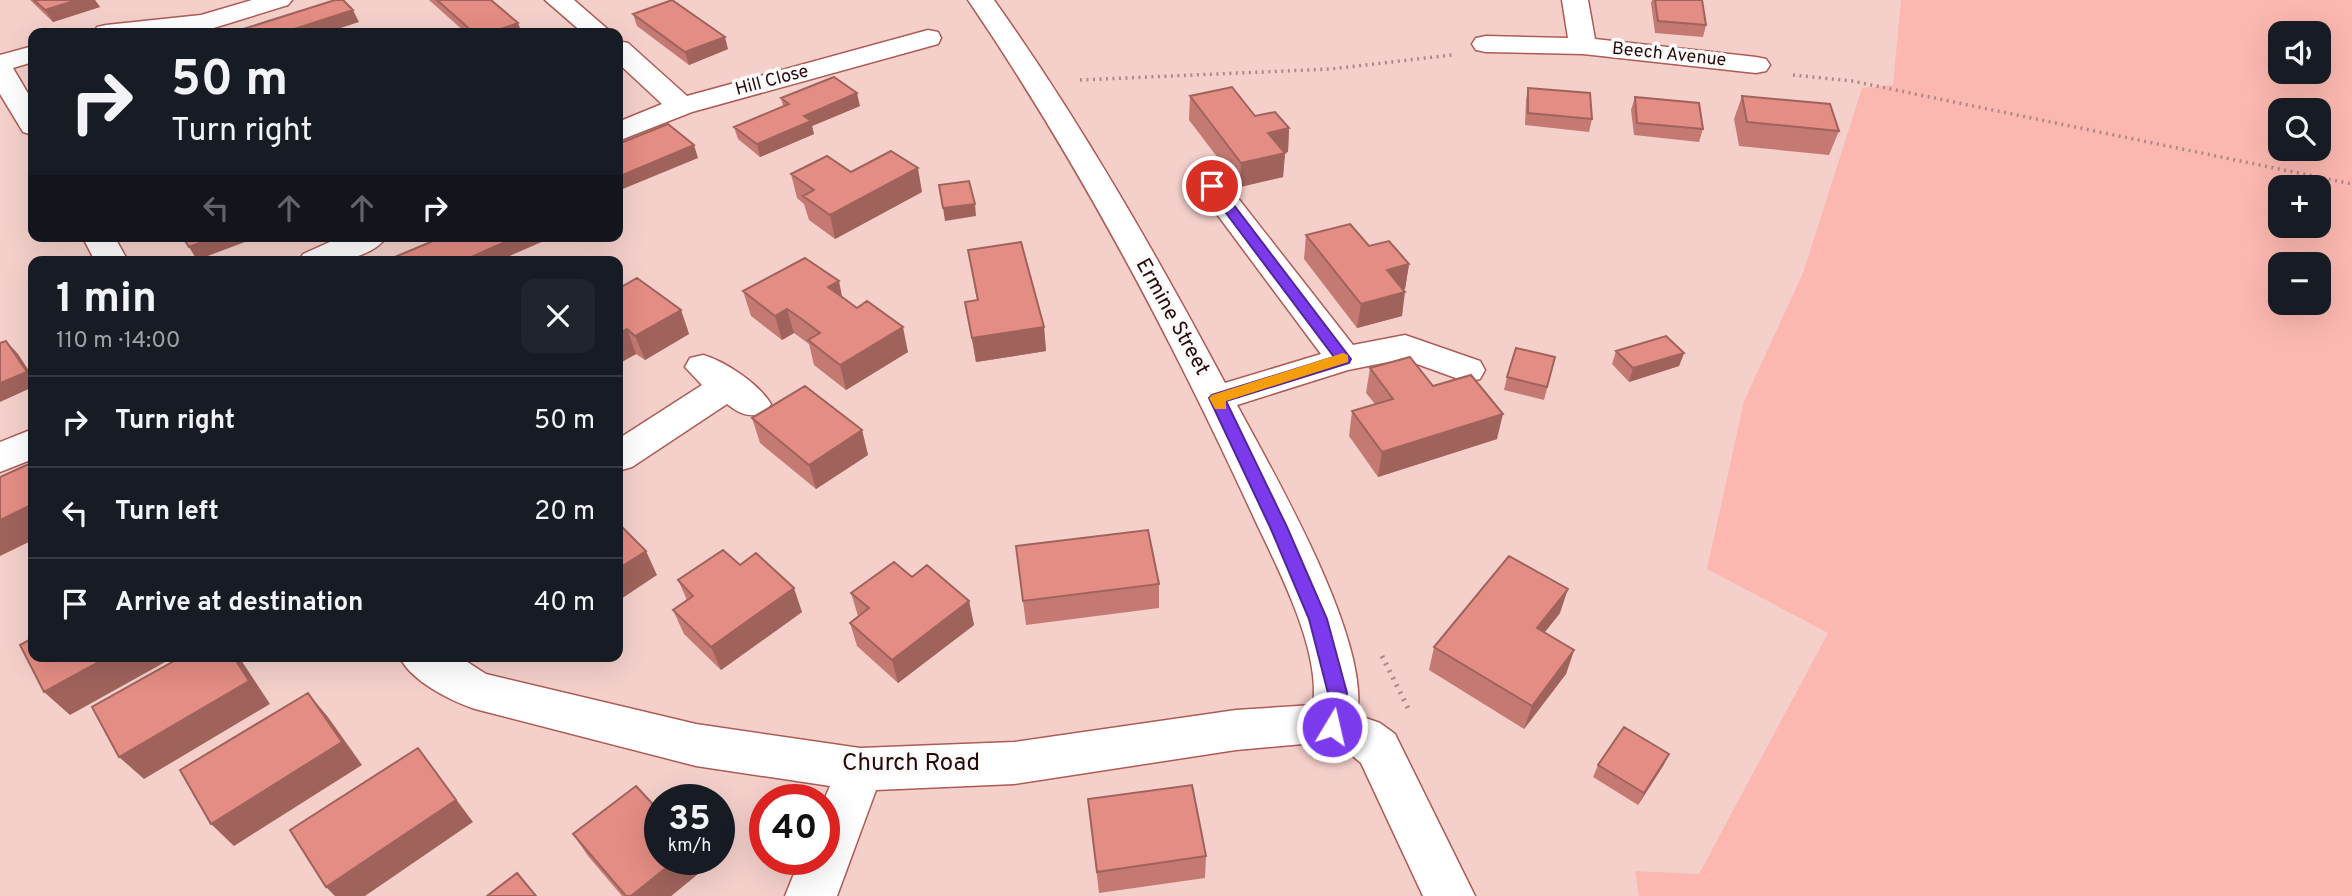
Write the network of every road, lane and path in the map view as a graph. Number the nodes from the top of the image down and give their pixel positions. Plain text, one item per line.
1 (279, 0) edge
2 (558, 0) edge
3 (979, 0) edge
4 (1575, 0) edge
5 (155, 28) edge
6 (593, 28) edge
7 (928, 38) dead end
8 (1486, 44) joint
9 (1583, 46) junction
10 (623, 53) edge
11 (28, 55) edge
12 (0, 63) edge
13 (1756, 65) joint
14 (0, 70) edge
15 (1072, 81) dead end
16 (8, 99) edge
17 (682, 106) junction
18 (28, 121) edge
19 (623, 130) edge
20 (2352, 184) edge
21 (1212, 186) dead end
22 (358, 242) edge
23 (326, 256) edge
24 (1344, 359) junction
25 (1467, 370) dead end
26 (728, 386) dead end
27 (1217, 398) junction
28 (28, 445) edge
29 (623, 454) edge
30 (0, 458) edge
31 (430, 662) edge
32 (1332, 727) junction
33 (860, 769) junction
34 (811, 896) edge
35 (1449, 896) edge

1 - 5 street
2 - 6 street
3 - 27 street, Ermine Street
4 - 9 street, Beech Avenue
7 - 17 street, Hill Close
8 - 9 street, Beech Avenue
8 - 15 path
9 - 13 street, Beech Avenue
10 - 17 street
11 - 12 street
13 - 20 path
14 - 16 street
16 - 18 street
17 - 19 street, Hill Close
21 - 24 street
22 - 23 street
24 - 25 street
24 - 27 street
26 - 29 street
27 - 32 street, Ermine Street
28 - 30 street
31 - 33 street, Church Road
32 - 33 street, Church Road
32 - 35 street
33 - 34 street

